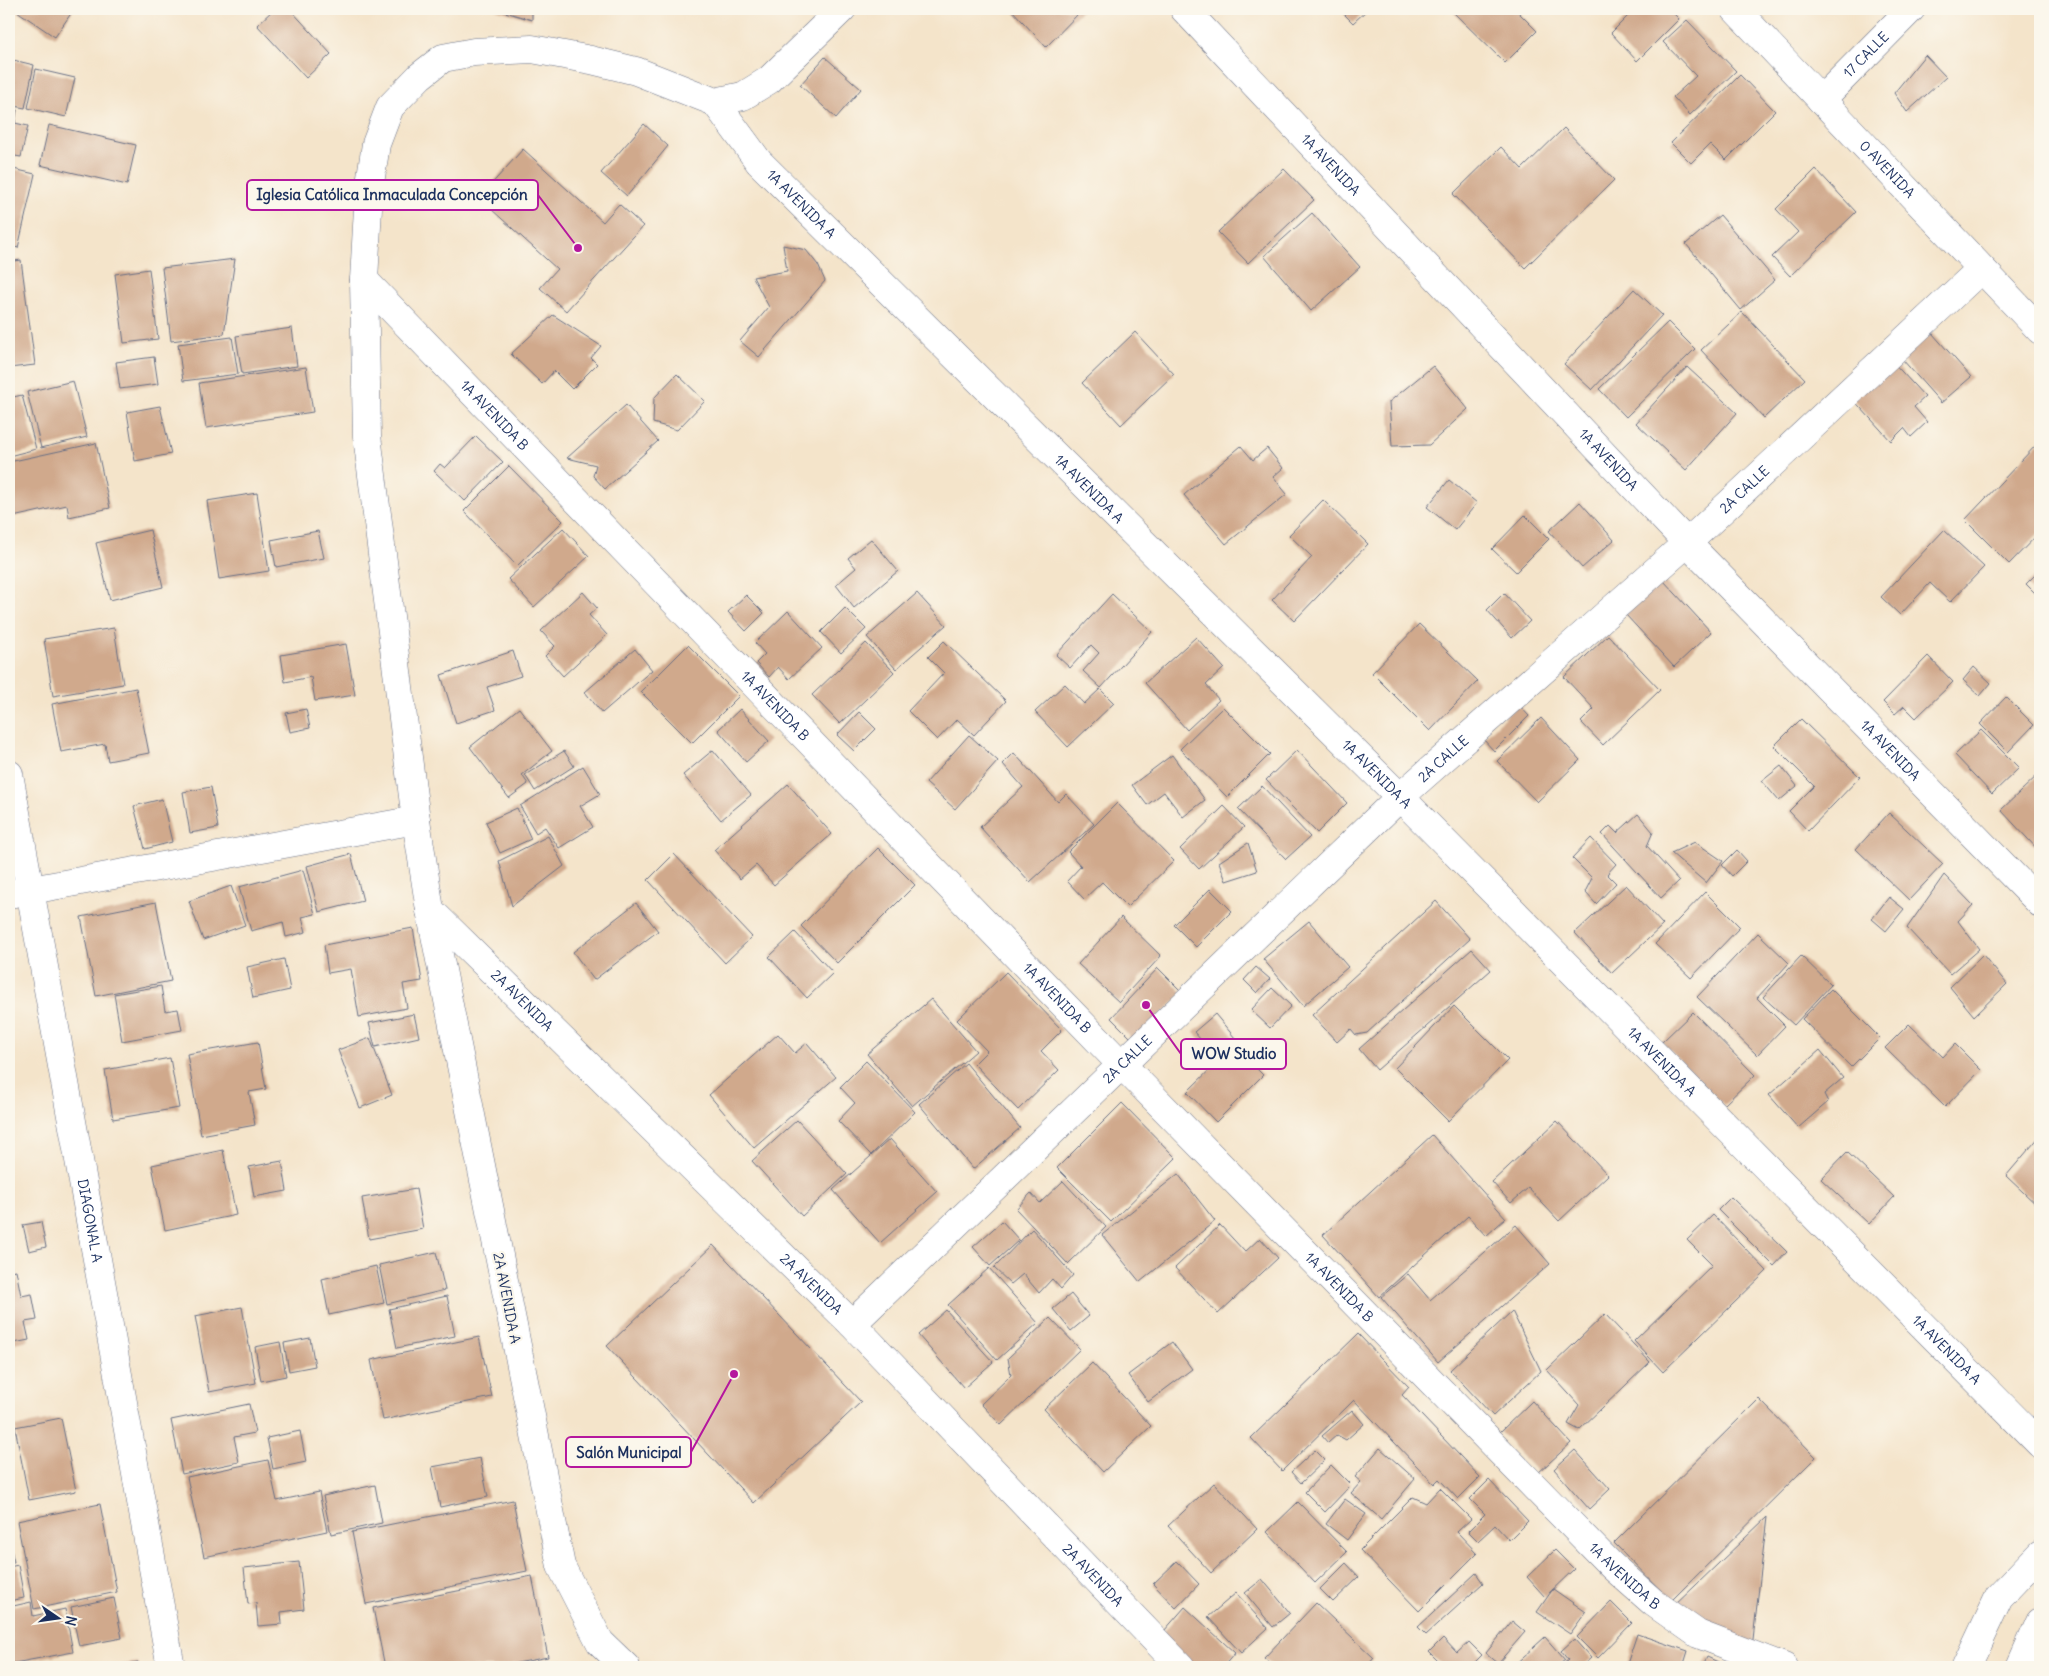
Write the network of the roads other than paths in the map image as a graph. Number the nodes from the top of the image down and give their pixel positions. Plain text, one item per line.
1 (842, 9) edge
2 (1184, 9) edge
3 (1735, 9) edge
4 (1911, 9) edge
5 (1821, 100) junction
6 (715, 102) junction
7 (1981, 269) junction
8 (364, 280) junction
9 (2040, 330) edge
10 (1687, 543) junction
11 (9, 774) edge
12 (1400, 796) junction
13 (416, 820) junction
14 (19, 892) edge
15 (2040, 903) edge
16 (430, 910) junction
17 (1121, 1064) junction
18 (852, 1324) junction
19 (2040, 1444) edge
20 (2040, 1554) edge
21 (2040, 1622) edge
22 (171, 1667) edge
23 (626, 1667) edge
24 (1181, 1667) edge
25 (1784, 1667) edge
26 (1966, 1667) edge
27 (2020, 1667) edge

1 - 6 street
2 - 10 street, 1A AVENIDA
3 - 5 street, 0 AVENIDA
4 - 5 street, 17 CALLE
5 - 7 street, 0 AVENIDA
6 - 8 street, 2A AVENIDA A
6 - 12 street, 1A AVENIDA A
7 - 9 street, 0 AVENIDA
7 - 10 street, 2A CALLE
8 - 13 street, 2A AVENIDA A
8 - 17 street, 1A AVENIDA B
10 - 12 street, 2A CALLE
10 - 15 street, 1A AVENIDA
11 - 14 street, DIAGONAL A
12 - 17 street, 2A CALLE
12 - 19 street, 1A AVENIDA A
13 - 14 street
13 - 16 street, 2A AVENIDA A
14 - 22 street, DIAGONAL A
16 - 18 street, 2A AVENIDA
16 - 23 street, 2A AVENIDA A
17 - 18 street, 2A CALLE
17 - 25 street, 1A AVENIDA B
18 - 24 street, 2A AVENIDA
20 - 26 street
21 - 27 street

